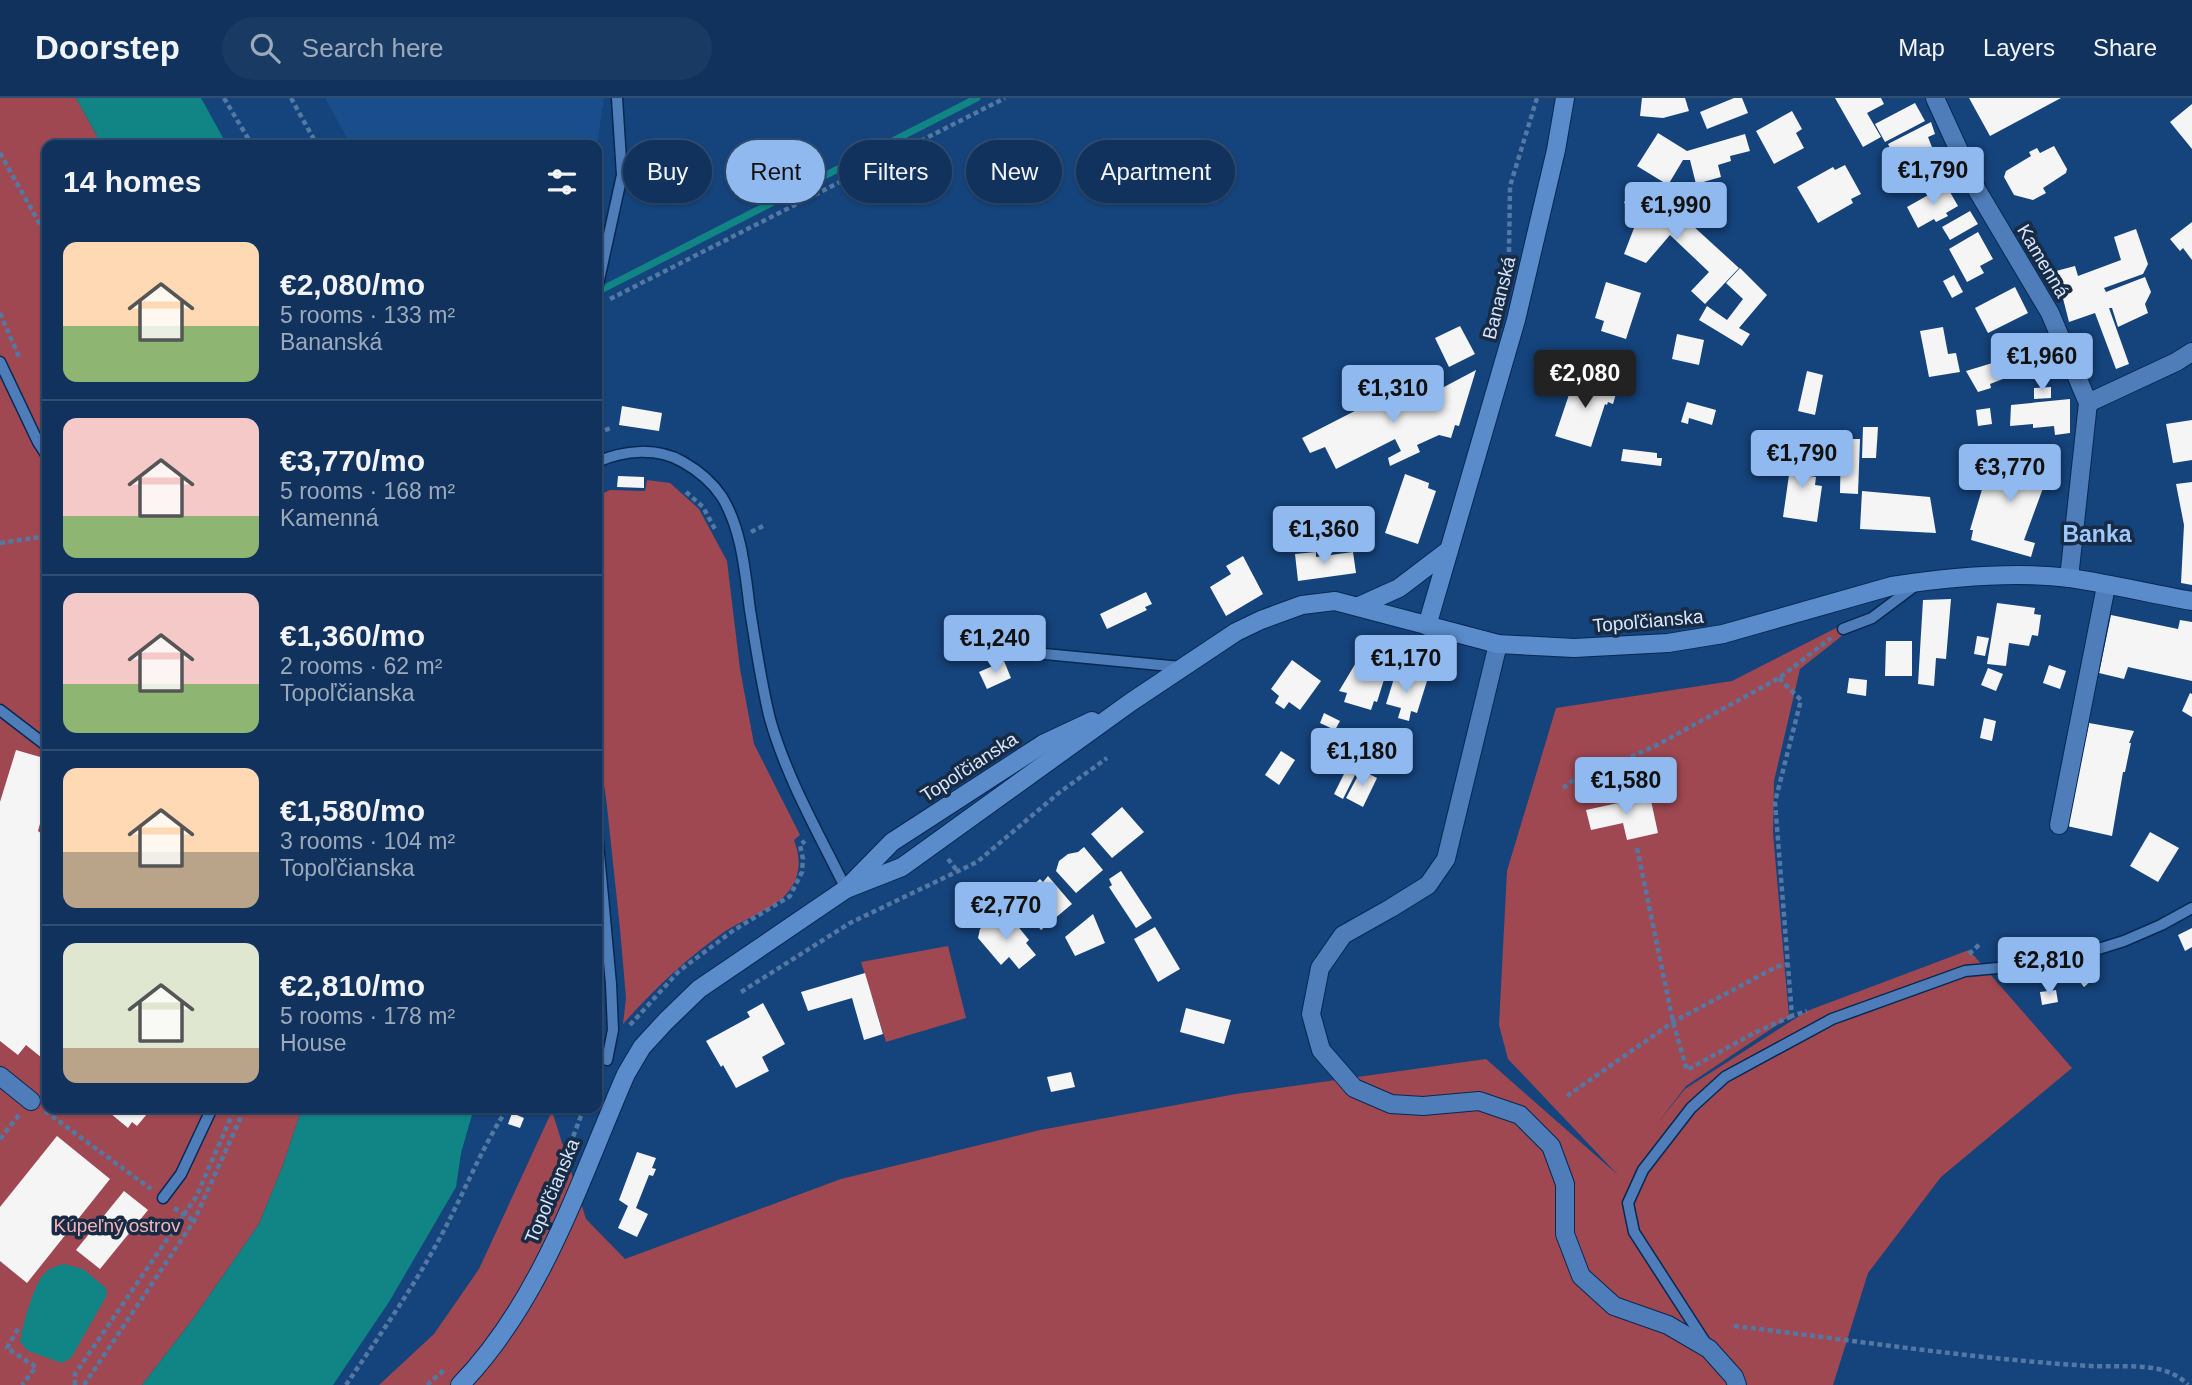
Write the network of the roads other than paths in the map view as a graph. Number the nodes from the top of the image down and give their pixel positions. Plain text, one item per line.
1 (617, 98) edge
2 (1565, 98) edge
3 (1935, 98) edge
4 (602, 268) edge
5 (2192, 352) edge
6 (0, 362) edge
7 (2088, 403) junction
8 (42, 448) edge
9 (602, 460) edge
10 (1449, 550) junction
11 (2069, 578) junction
12 (1921, 581) junction
13 (2106, 586) junction
14 (2192, 601) edge
15 (1359, 606) junction
16 (1427, 626) junction
17 (1843, 629) road end
18 (1498, 644) junction
19 (981, 648) dead end
20 (1181, 667) junction
21 (1130, 702) junction
22 (0, 710) edge
23 (42, 742) edge
24 (2059, 825) dead end
25 (602, 886) edge
26 (846, 889) junction
27 (2192, 908) edge
28 (607, 1060) dead end
29 (0, 1076) edge
30 (31, 1101) road end
31 (210, 1113) edge
32 (163, 1198) road end
33 (1709, 1349) junction
34 (460, 1385) edge
35 (1737, 1385) edge

1 - 4 lane
2 - 10 main road, Bananská
3 - 7 street, Kamenná
5 - 7 street
6 - 8 lane
7 - 11 street, Kamenná
9 - 26 lane
10 - 15 main road
10 - 16 main road, Bananská
11 - 12 main road, Topoľčianska
11 - 13 main road, Topoľčianska
12 - 17 lane
12 - 18 main road, Topoľčianska
13 - 14 main road, Topoľčianska
13 - 24 street
15 - 16 main road, Topoľčianska
15 - 20 main road, Topoľčianska
16 - 18 main road, Topoľčianska
18 - 33 street
19 - 20 lane
20 - 21 main road, Topoľčianska
21 - 26 main road, Topoľčianska
21 - 26 main road, Topoľčianska
22 - 23 lane
25 - 28 lane
26 - 34 main road, Topoľčianska
27 - 33 lane
29 - 30 street
31 - 32 lane
33 - 35 street

